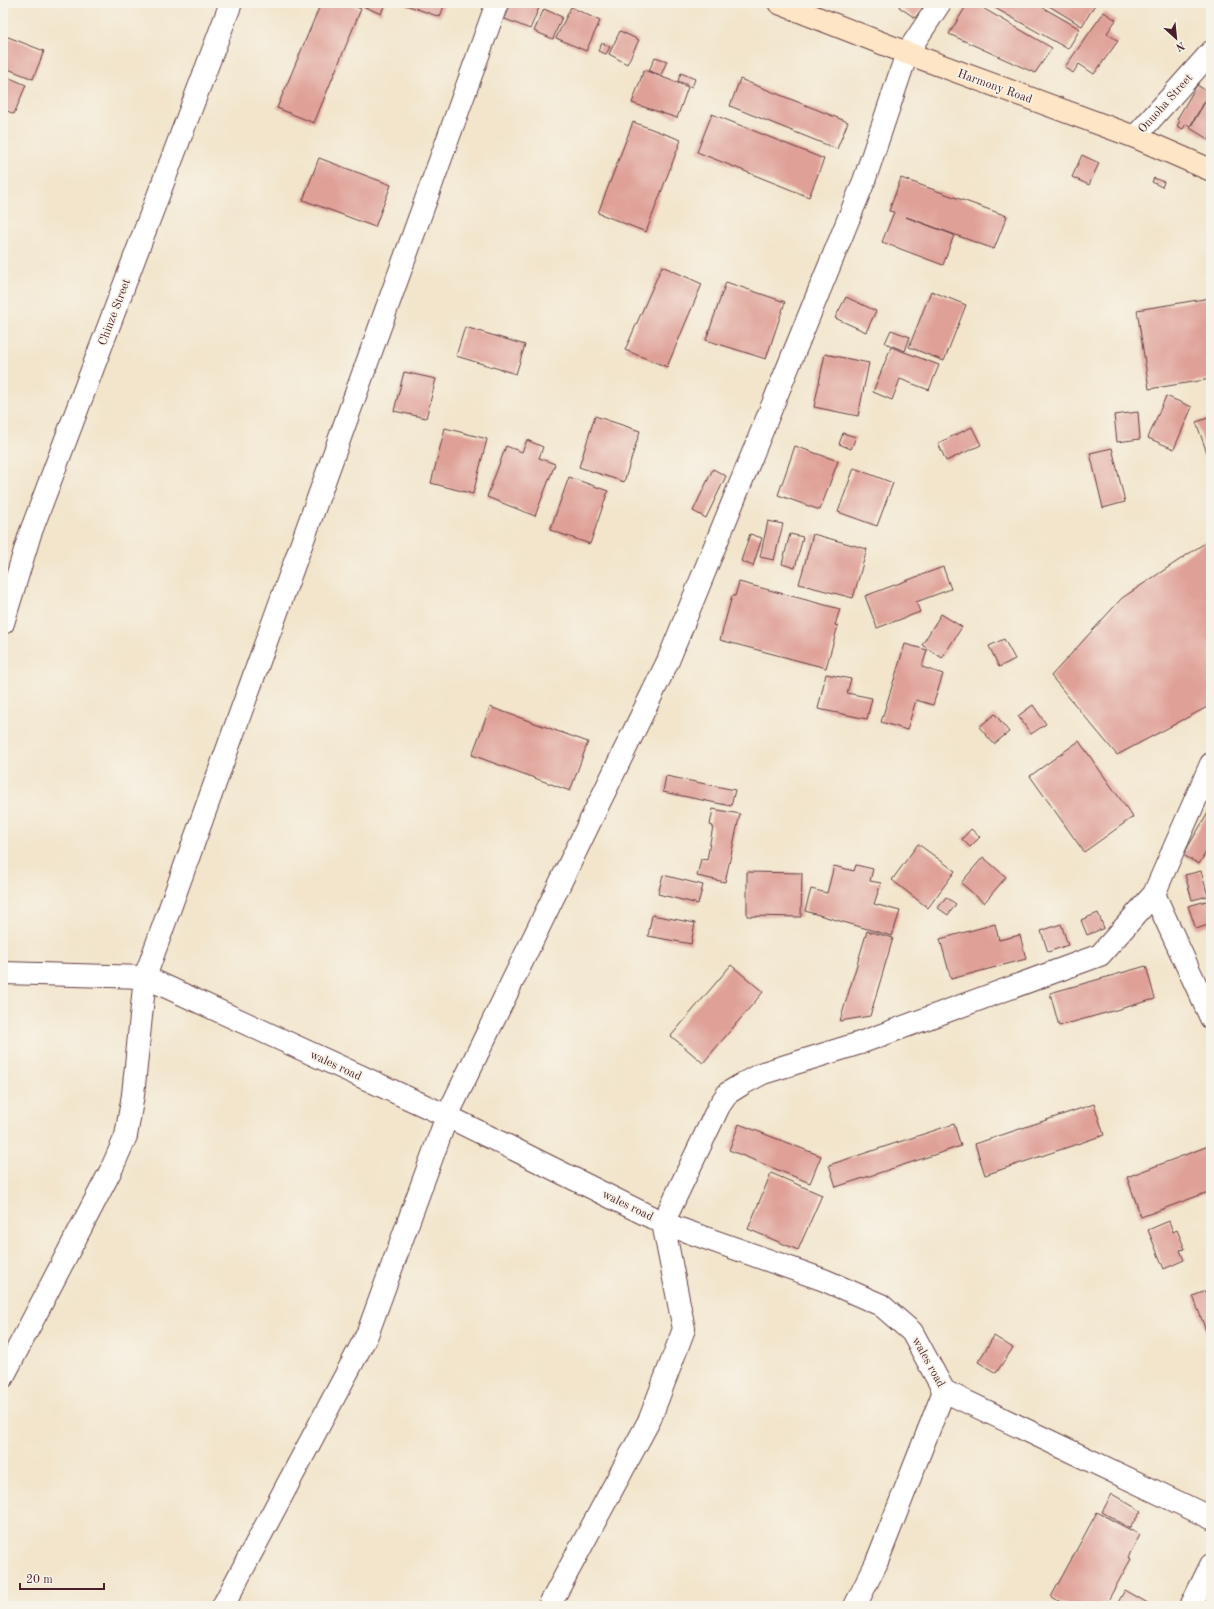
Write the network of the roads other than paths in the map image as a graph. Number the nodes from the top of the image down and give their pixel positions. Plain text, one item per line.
1 (231, 3) edge
2 (497, 3) edge
3 (779, 3) edge
4 (940, 3) edge
5 (1211, 52) edge
6 (907, 53) junction
7 (1135, 137) junction
8 (1211, 170) edge
9 (3, 622) edge
10 (1211, 764) edge
11 (1154, 894) junction
12 (3, 974) edge
13 (145, 977) junction
14 (1211, 1018) edge
15 (446, 1116) junction
16 (663, 1223) junction
17 (3, 1377) edge
18 (944, 1391) junction
19 (1211, 1518) edge
20 (1211, 1565) edge
21 (223, 1606) edge
22 (549, 1606) edge
23 (855, 1606) edge
24 (1191, 1606) edge

1 - 9 street, Chinze Street
2 - 13 street
3 - 6 main road, Harmony Road
4 - 6 street
5 - 7 street, Onuoha Street
6 - 7 main road, Harmony Road
6 - 15 street
7 - 8 main road, Harmony Road
10 - 11 street
11 - 14 street
11 - 16 street
12 - 13 street, wales road
13 - 15 street, wales road
13 - 17 street
15 - 16 street, wales road
15 - 21 street
16 - 18 street, wales road
16 - 22 street
18 - 19 street, wales road
18 - 23 street
20 - 24 street

